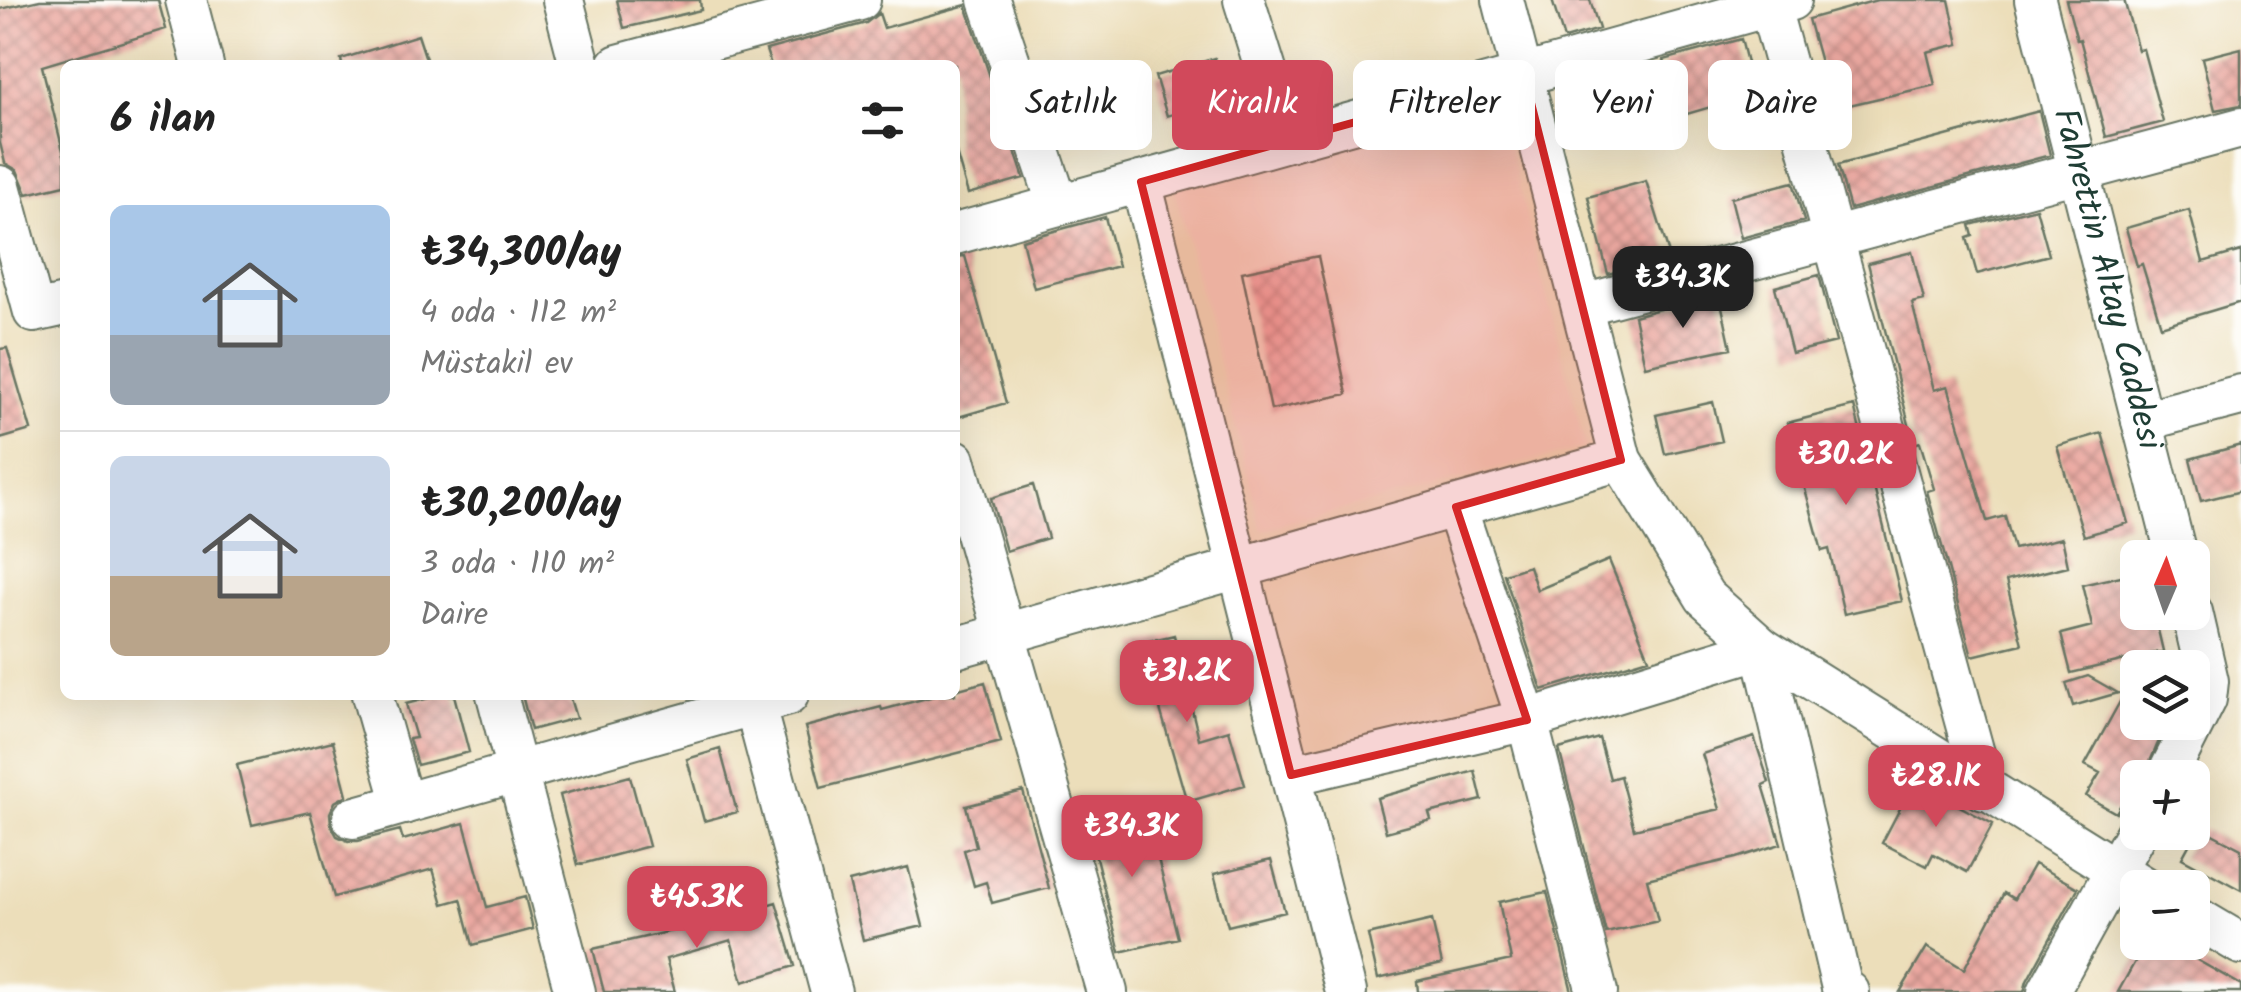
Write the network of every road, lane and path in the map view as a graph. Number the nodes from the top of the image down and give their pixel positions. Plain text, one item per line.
1 (186, 0) edge
2 (563, 0) edge
3 (860, 0) edge
4 (989, 0) edge
5 (1244, 0) edge
6 (1503, 0) edge
7 (2035, 0) edge
8 (1776, 2) edge
9 (202, 60) edge
10 (579, 60) edge
11 (637, 60) edge
12 (1263, 60) edge
13 (1520, 60) edge
14 (1535, 72) edge
15 (1535, 118) edge
16 (2241, 128) edge
17 (1256, 150) edge
18 (2081, 172) junction
19 (1141, 182) junction
20 (0, 186) edge
21 (1058, 205) junction
22 (960, 233) edge
23 (1834, 240) junction
24 (1583, 305) junction
25 (60, 306) edge
26 (2241, 396) edge
27 (2142, 421) junction
28 (1621, 460) junction
29 (960, 477) edge
30 (1456, 507) junction
31 (2173, 540) edge
32 (1239, 568) junction
33 (2201, 630) edge
34 (1005, 634) junction
35 (960, 647) edge
36 (1762, 648) junction
37 (2224, 677) edge
38 (373, 700) edge
39 (498, 700) edge
40 (758, 700) edge
41 (765, 700) edge
42 (1527, 720) junction
43 (2176, 760) edge
44 (517, 771) junction
45 (1291, 775) junction
46 (1984, 790) junction
47 (403, 804) junction
48 (353, 818) dead end
49 (2120, 873) edge
50 (2120, 893) edge
51 (2210, 926) edge
52 (2241, 944) edge
53 (1839, 991) edge
54 (575, 992) edge
55 (831, 992) edge
56 (1107, 992) edge
57 (1346, 992) edge
58 (1597, 992) edge
59 (2048, 992) edge

1 - 9 street
2 - 10 street
3 - 11 street
4 - 21 street
5 - 12 street
6 - 13 street
7 - 18 street, Fahrettin Altay Caddesi
8 - 14 street
8 - 23 street
15 - 24 street
16 - 18 street
17 - 19 street
18 - 23 street
18 - 27 street, Fahrettin Altay Caddesi
19 - 21 street
19 - 32 street
20 - 25 street
21 - 22 street
23 - 24 street
23 - 46 street
24 - 28 street
26 - 27 street
27 - 31 street, Fahrettin Altay Caddesi
28 - 30 street
28 - 36 street
29 - 34 street
30 - 32 street
30 - 42 street
32 - 34 street
32 - 45 street
33 - 37 street
34 - 35 street
34 - 56 street
36 - 42 street
36 - 46 street
36 - 53 street
37 - 43 street
38 - 47 street
39 - 44 street
40 - 44 street
41 - 55 street
42 - 45 street
42 - 58 street
44 - 47 street
44 - 54 street
45 - 57 street
46 - 49 street
47 - 48 street
50 - 59 street
51 - 52 street

